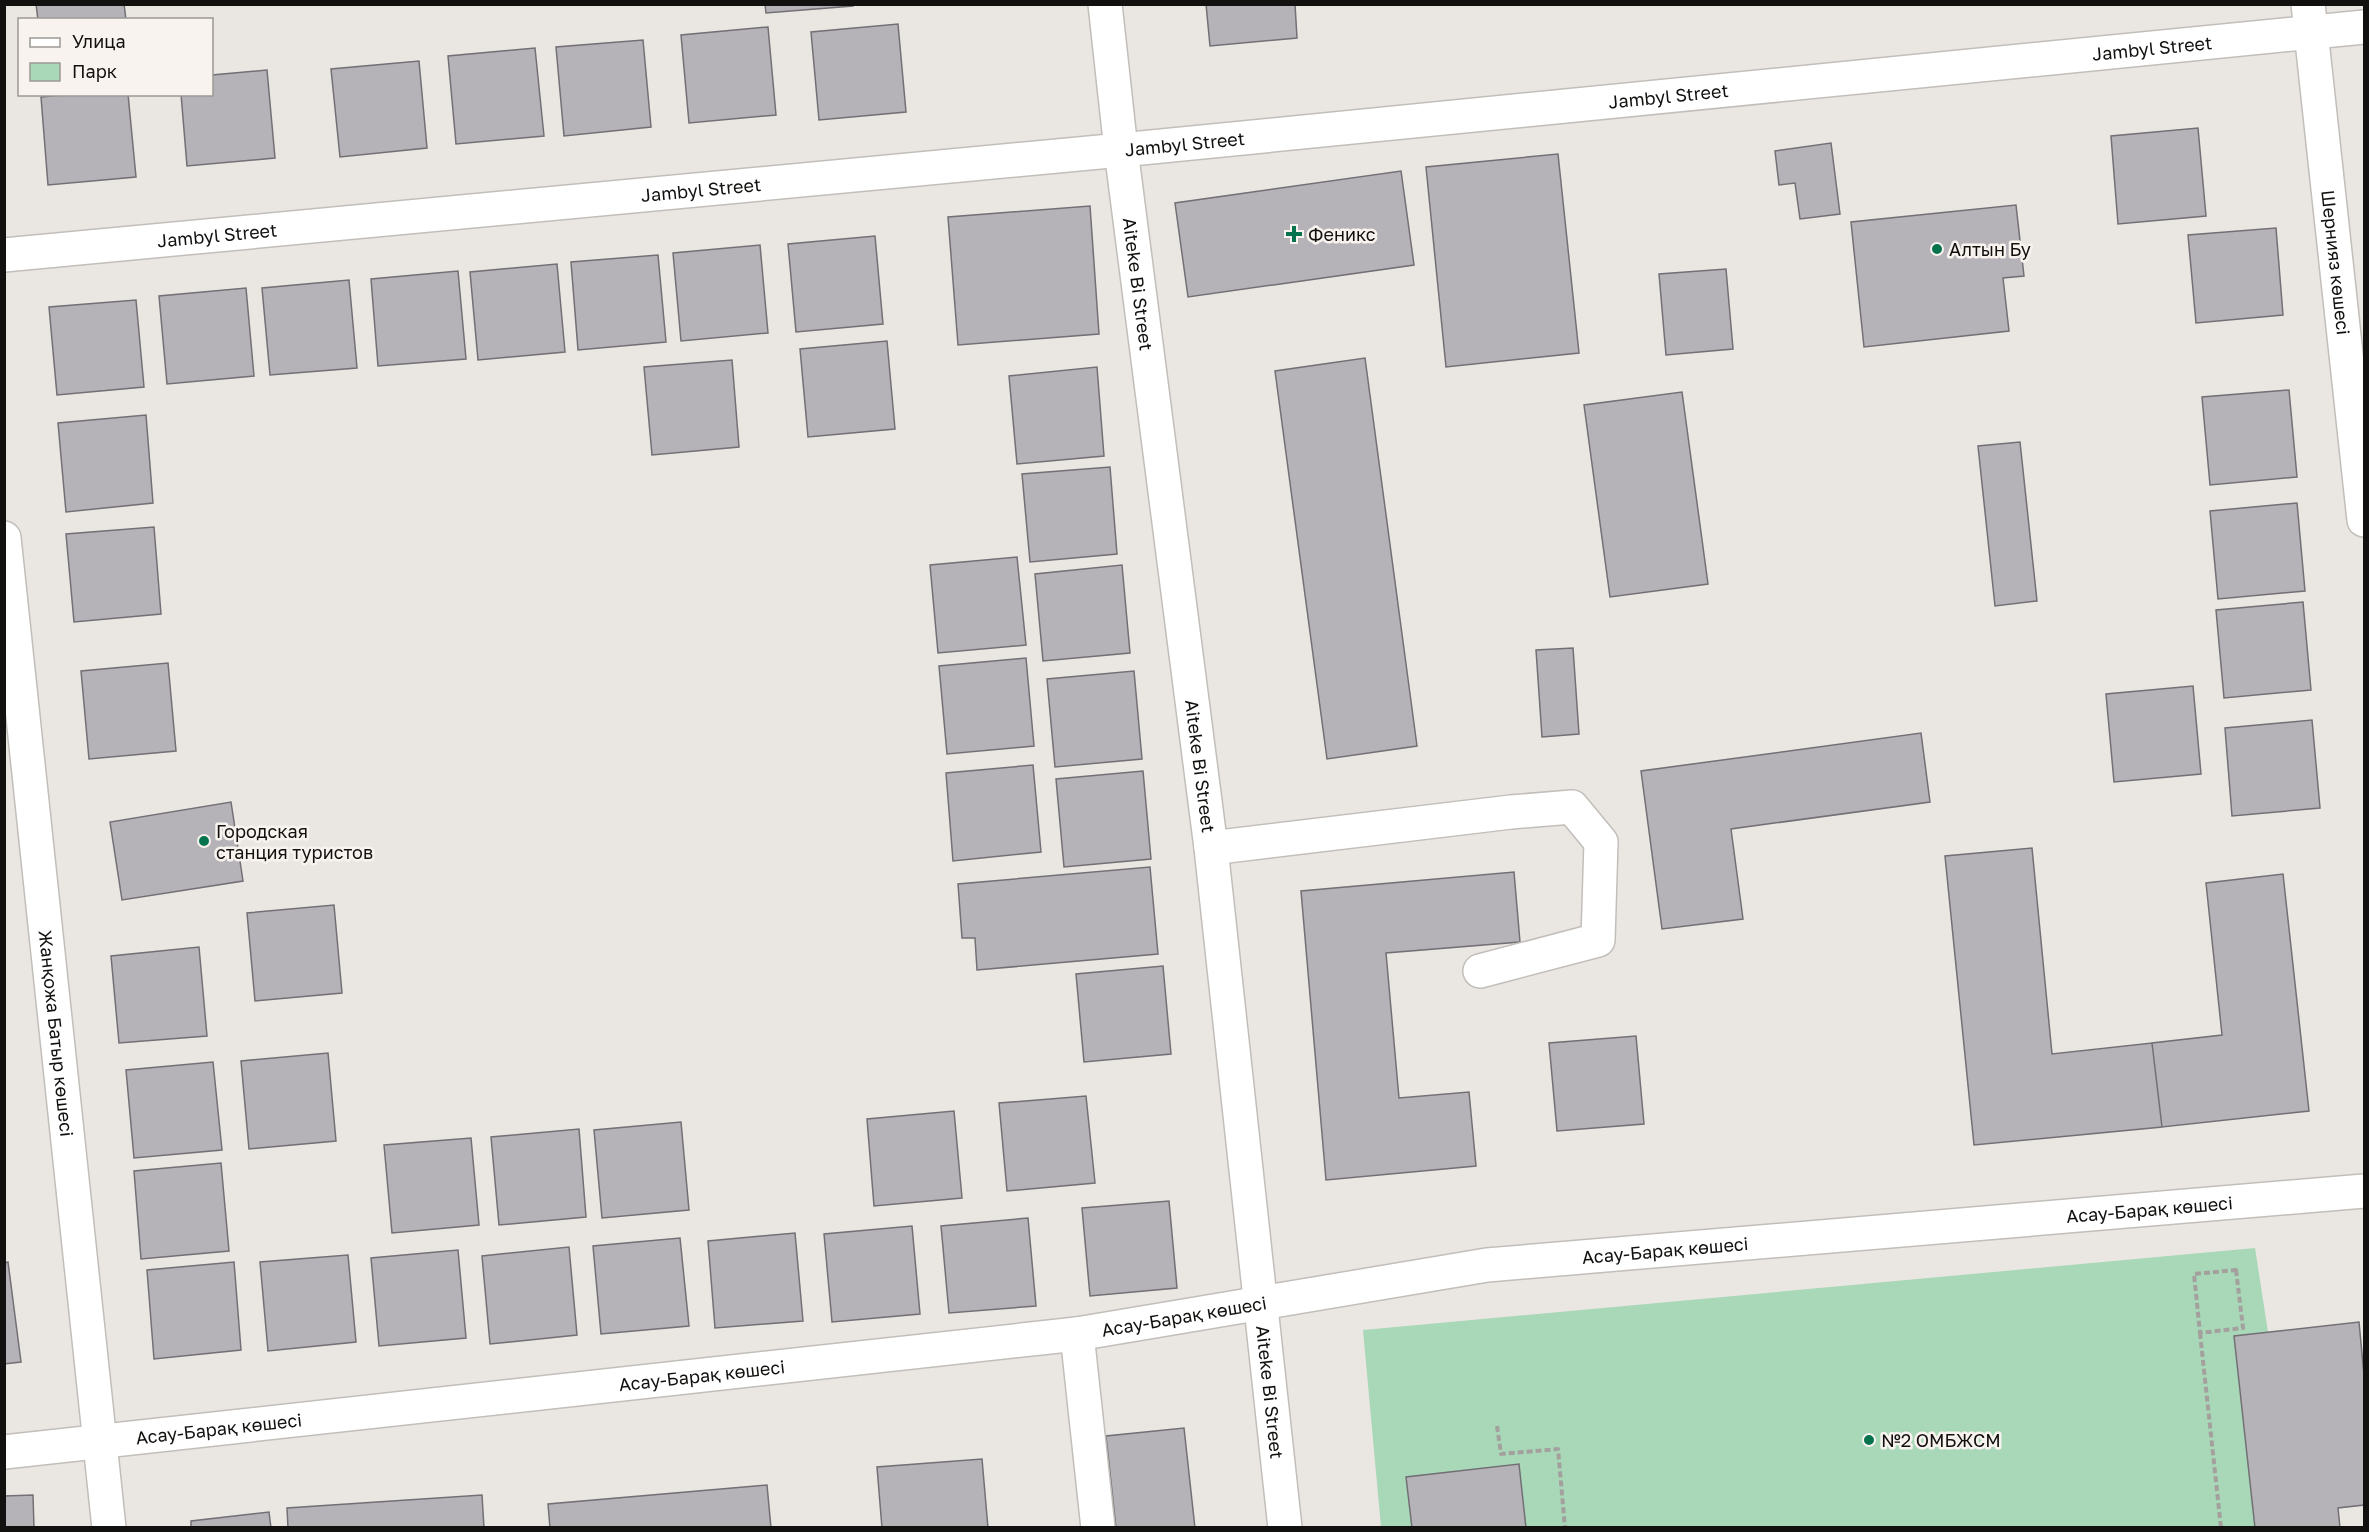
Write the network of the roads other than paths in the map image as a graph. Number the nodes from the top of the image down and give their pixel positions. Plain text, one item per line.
1 (1105, 4) edge
2 (2309, 19) edge
3 (2364, 27) edge
4 (1121, 150) junction
5 (4, 255) edge
6 (2364, 520) edge
7 (4, 538) edge
8 (1211, 848) junction
9 (1480, 971) dead end
10 (2364, 1191) edge
11 (1261, 1304) junction
12 (1077, 1334) junction
13 (101, 1442) junction
14 (4, 1452) edge
15 (110, 1527) edge
16 (1098, 1527) edge
17 (1286, 1527) edge

1 - 4 street, Aiteke Bi Street
2 - 3 street, Jambyl Street
2 - 4 street, Jambyl Street
2 - 6 street, Шернияз көшесі
4 - 5 street, Jambyl Street
4 - 8 street, Aiteke Bi Street
7 - 13 street, Жанқожа Батыр көшесі
8 - 9 street
8 - 11 street, Aiteke Bi Street
10 - 11 street, Асау-Барақ көшесі
11 - 12 street, Асау-Барақ көшесі
11 - 17 street, Aiteke Bi Street
12 - 13 street, Асау-Барақ көшесі
12 - 16 street
13 - 14 street, Асау-Барақ көшесі
13 - 15 street, Жанқожа Батыр көшесі

